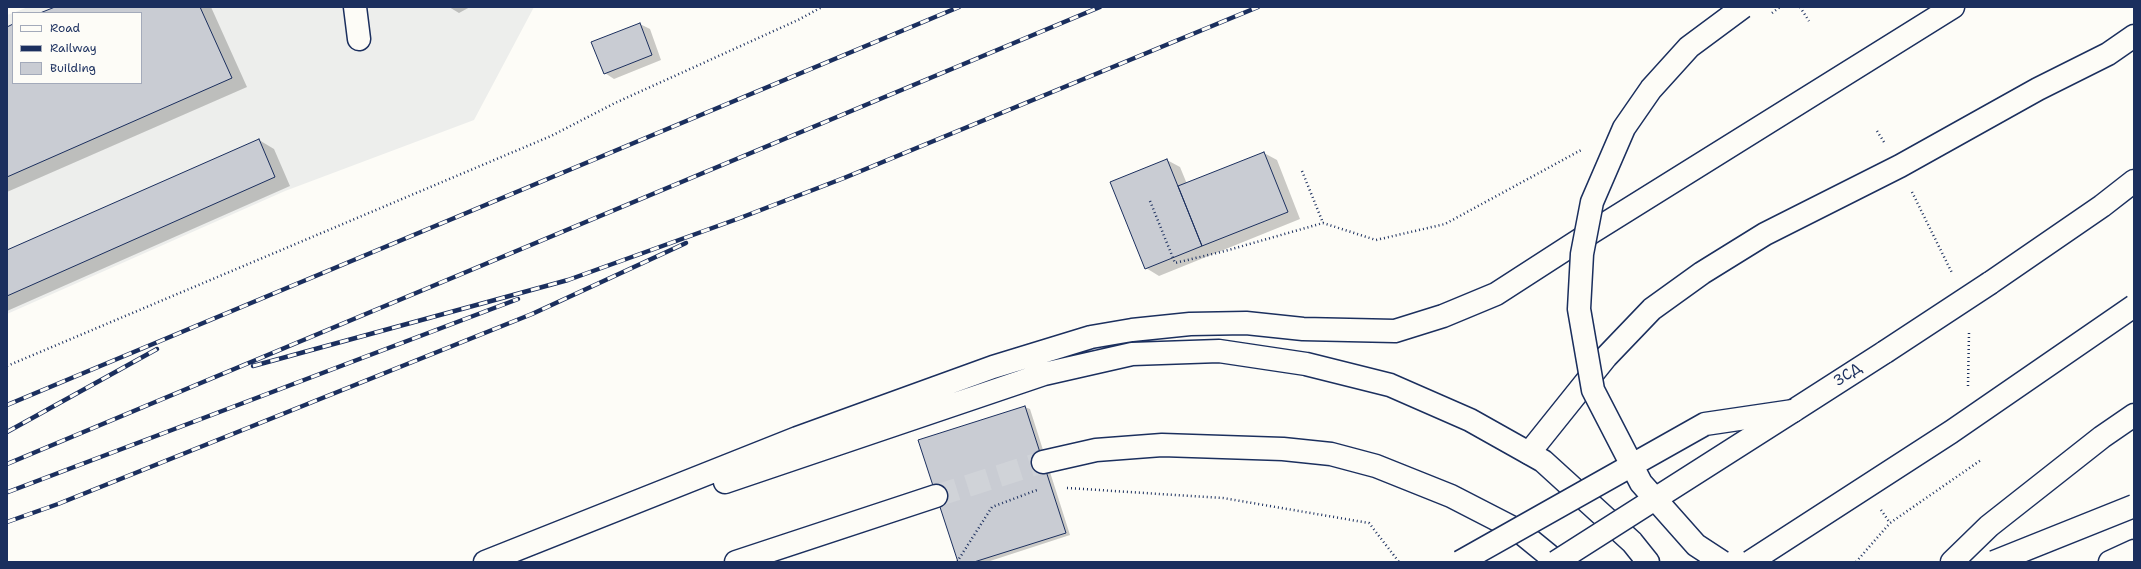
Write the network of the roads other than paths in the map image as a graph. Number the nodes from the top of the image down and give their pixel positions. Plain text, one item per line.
1 (356, 7) edge
2 (1743, 7) edge
3 (1952, 7) edge
4 (2134, 36) edge
5 (359, 39) dead end
6 (2134, 181) edge
7 (2134, 306) edge
8 (1793, 411) junction
9 (2134, 415) edge
10 (1529, 452) junction
11 (1043, 462) tunnel mouth
12 (936, 496) tunnel mouth
13 (2134, 506) edge
14 (2134, 551) edge
15 (486, 562) edge
16 (736, 562) edge
17 (1460, 562) edge
18 (1557, 562) edge
19 (1648, 562) edge
20 (1722, 562) edge
21 (1750, 562) edge
22 (1952, 562) edge
23 (1994, 562) edge
24 (2110, 562) edge

1 - 5 main road
2 - 20 main road, bridge
3 - 15 main road
4 - 10 main road
6 - 8 main road, ЗСД, bridge
7 - 21 main road, bridge
8 - 17 main road, bridge
8 - 18 main road, ЗСД, bridge
9 - 22 main road
10 - 15 main road
10 - 19 main road
11 - 18 main road
12 - 16 main road
13 - 23 main road, bridge
14 - 24 main road

